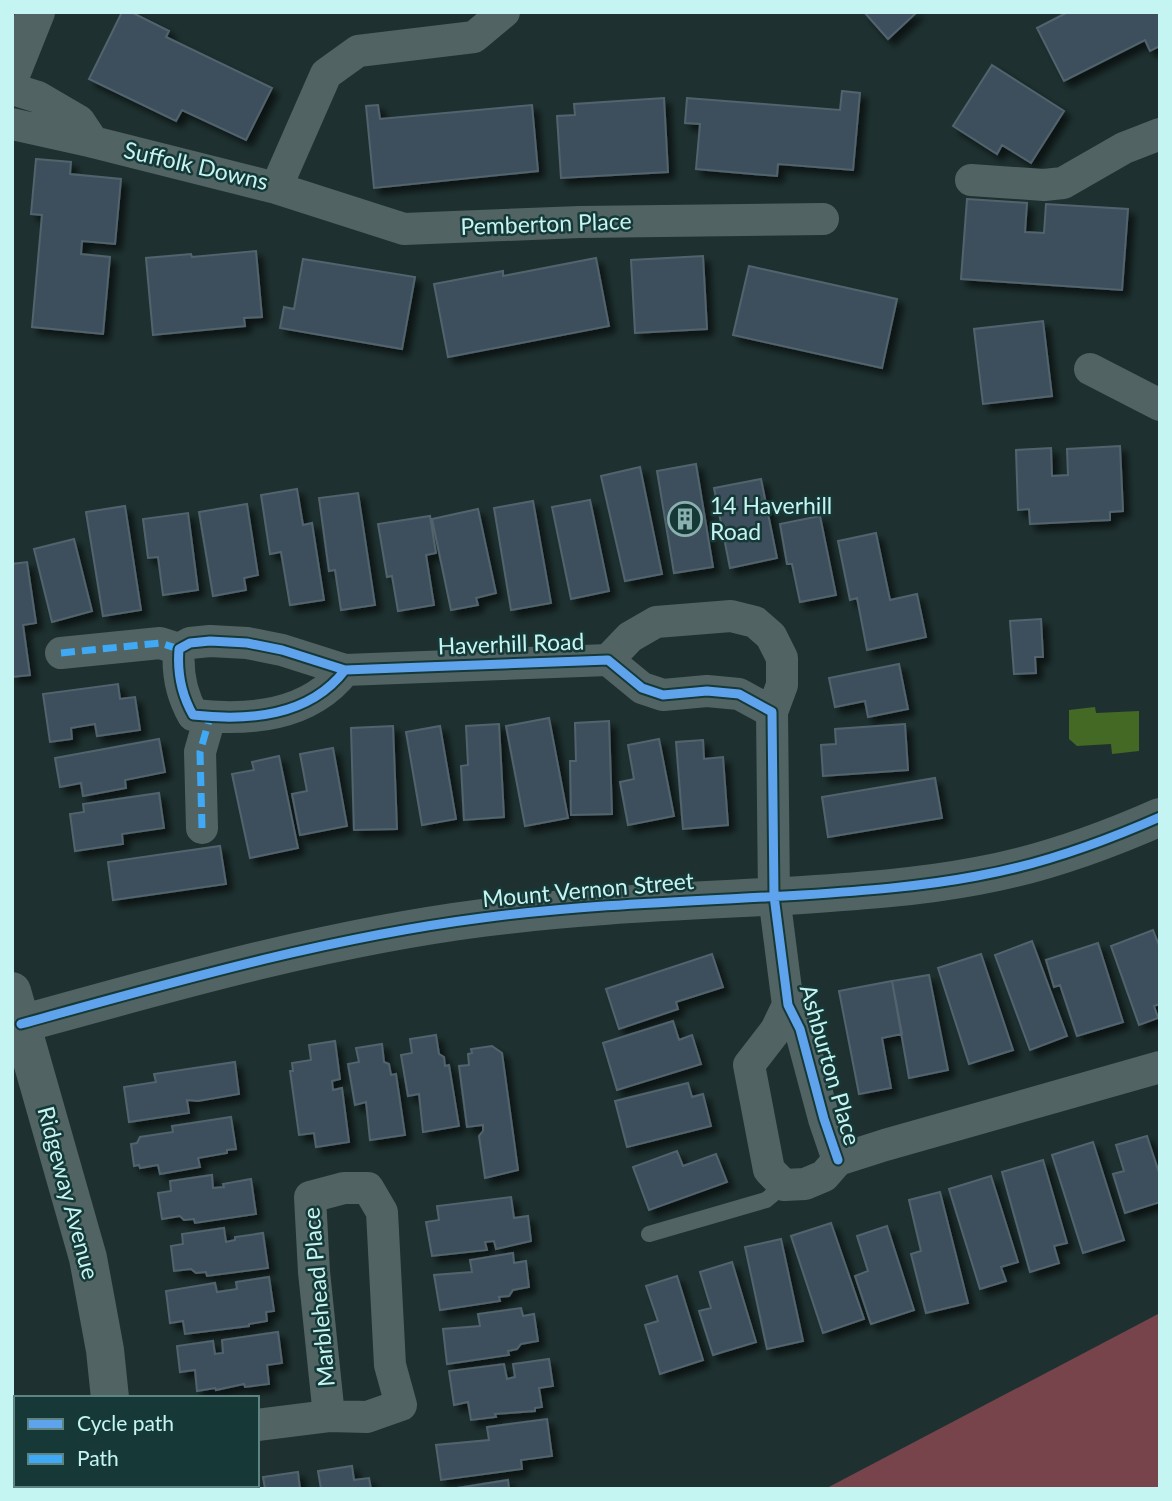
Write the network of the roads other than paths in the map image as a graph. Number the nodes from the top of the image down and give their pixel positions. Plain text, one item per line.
1 (36, 12) edge
2 (504, 12) edge
3 (12, 72) edge
4 (12, 89) edge
5 (12, 124) edge
6 (1160, 134) edge
7 (93, 142) junction
8 (971, 180) dead end
9 (276, 188) junction
10 (823, 219) dead end
11 (1090, 369) dead end
12 (1160, 405) edge
13 (179, 649) junction
14 (61, 653) dead end
15 (608, 660) junction
16 (345, 670) junction
17 (772, 712) junction
18 (211, 717) junction
19 (1160, 817) edge
20 (202, 828) dead end
21 (774, 897) junction
22 (788, 1005) junction
23 (17, 1007) edge
24 (1160, 1067) edge
25 (838, 1160) junction
26 (784, 1185) junction
27 (649, 1234) dead end
28 (110, 1396) edge
29 (329, 1416) junction
30 (259, 1425) edge

1 - 3 street
2 - 9 street, Suffolk Downs
4 - 7 street, Suffolk Downs
5 - 7 street, Suffolk Downs
6 - 8 street
7 - 9 street, Suffolk Downs
9 - 10 street, Pemberton Place
11 - 12 street
13 - 14 street
13 - 16 street, Haverhill Road
13 - 18 street
15 - 16 street, Haverhill Road
15 - 17 street, Haverhill Road
15 - 17 street, Haverhill Road
16 - 18 street
17 - 21 street, Haverhill Road
18 - 20 street
19 - 21 street, Mount Vernon Street
21 - 22 street, Ashburton Place
21 - 23 street, Mount Vernon Street
22 - 25 street, Ashburton Place
22 - 26 street, Ashburton Place
23 - 28 street, Ridgeway Avenue
24 - 25 street, Ashburton Place
25 - 26 street, Ashburton Place
26 - 27 lane
29 - 29 street, Marblehead Place
29 - 30 street, Marblehead Place

